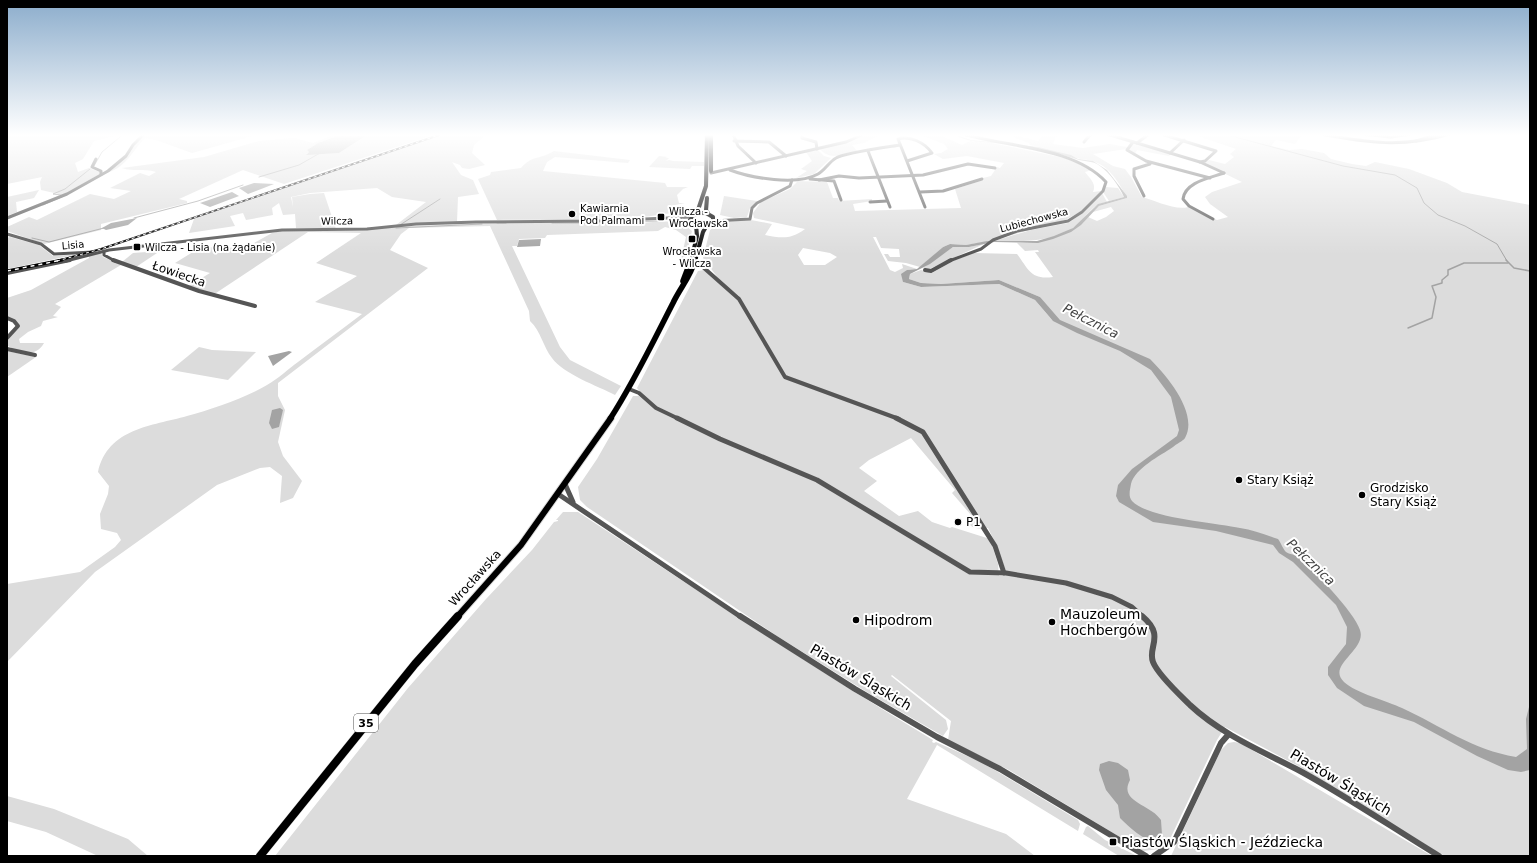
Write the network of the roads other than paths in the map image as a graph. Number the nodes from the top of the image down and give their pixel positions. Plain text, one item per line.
1 (101, 174) edge
2 (706, 174) edge
3 (711, 174) edge
4 (739, 174) edge
5 (817, 174) edge
6 (926, 174) edge
7 (1101, 174) edge
8 (1134, 174) edge
9 (1200, 174) edge
10 (1220, 174) edge
11 (913, 176) junction
12 (878, 177) junction
13 (806, 178) junction
14 (1210, 178) junction
15 (982, 179) dead end
16 (792, 180) junction
17 (819, 180) junction
18 (920, 192) junction
19 (1144, 196) dead end
20 (840, 200) dead end
21 (887, 201) junction
22 (870, 202) dead end
23 (925, 206) dead end
24 (890, 207) dead end
25 (697, 214) junction
26 (708, 214) junction
27 (7, 218) edge
28 (691, 219) junction
29 (713, 219) junction
30 (1213, 219) dead end
31 (696, 225) junction
32 (707, 225) junction
33 (7, 234) edge
34 (104, 251) junction
35 (694, 251) junction
36 (96, 253) junction
37 (697, 262) junction
38 (704, 268) junction
39 (925, 270) dead end
40 (692, 271) junction
41 (7, 273) edge
42 (677, 295) junction
43 (255, 306) dead end
44 (7, 318) edge
45 (7, 338) edge
46 (7, 350) edge
47 (35, 355) dead end
48 (629, 389) junction
49 (565, 484) junction
50 (558, 494) junction
51 (573, 502) junction
52 (1004, 573) junction
53 (1228, 735) junction
54 (260, 856) edge
55 (1146, 856) edge
56 (1154, 856) edge
57 (1439, 856) edge

1 - 27 street
2 - 25 main road
3 - 26 main road
4 - 16 street
5 - 13 street
6 - 11 street
7 - 39 street, Lubiechowska
8 - 19 street
9 - 14 street
10 - 14 street
11 - 12 street
11 - 18 street
12 - 17 street
12 - 21 street
13 - 16 street
13 - 17 street
14 - 30 street
15 - 18 street
16 - 29 street
17 - 20 street
18 - 23 street
21 - 22 street
21 - 24 street
25 - 26 main road
25 - 28 main road
26 - 29 main road
28 - 31 main road
28 - 34 street, Wilcza
29 - 32 main road
31 - 32 main road
31 - 35 main road, Wrocławska / 35
32 - 37 main road, Wrocławska / 35
33 - 36 street, Lisia
34 - 36 street, Wilcza
34 - 43 street, Łowiecka
35 - 37 street
35 - 42 main road, Wrocławska / 35
36 - 41 street, Wilcza
37 - 38 street
37 - 40 main road, Wrocławska / 35
38 - 40 street
38 - 52 street
40 - 42 main road, Wrocławska / 35
42 - 48 main road, Wrocławska / 35
44 - 45 street
46 - 47 street
48 - 49 main road, Wrocławska / 35
48 - 52 street
49 - 50 main road, Wrocławska / 35
49 - 51 street
50 - 51 street, Piastów Śląskich
50 - 54 main road, Wrocławska / 35
51 - 55 street, Piastów Śląskich
52 - 53 street, Piastów Śląskich
53 - 56 street
53 - 57 street, Piastów Śląskich

